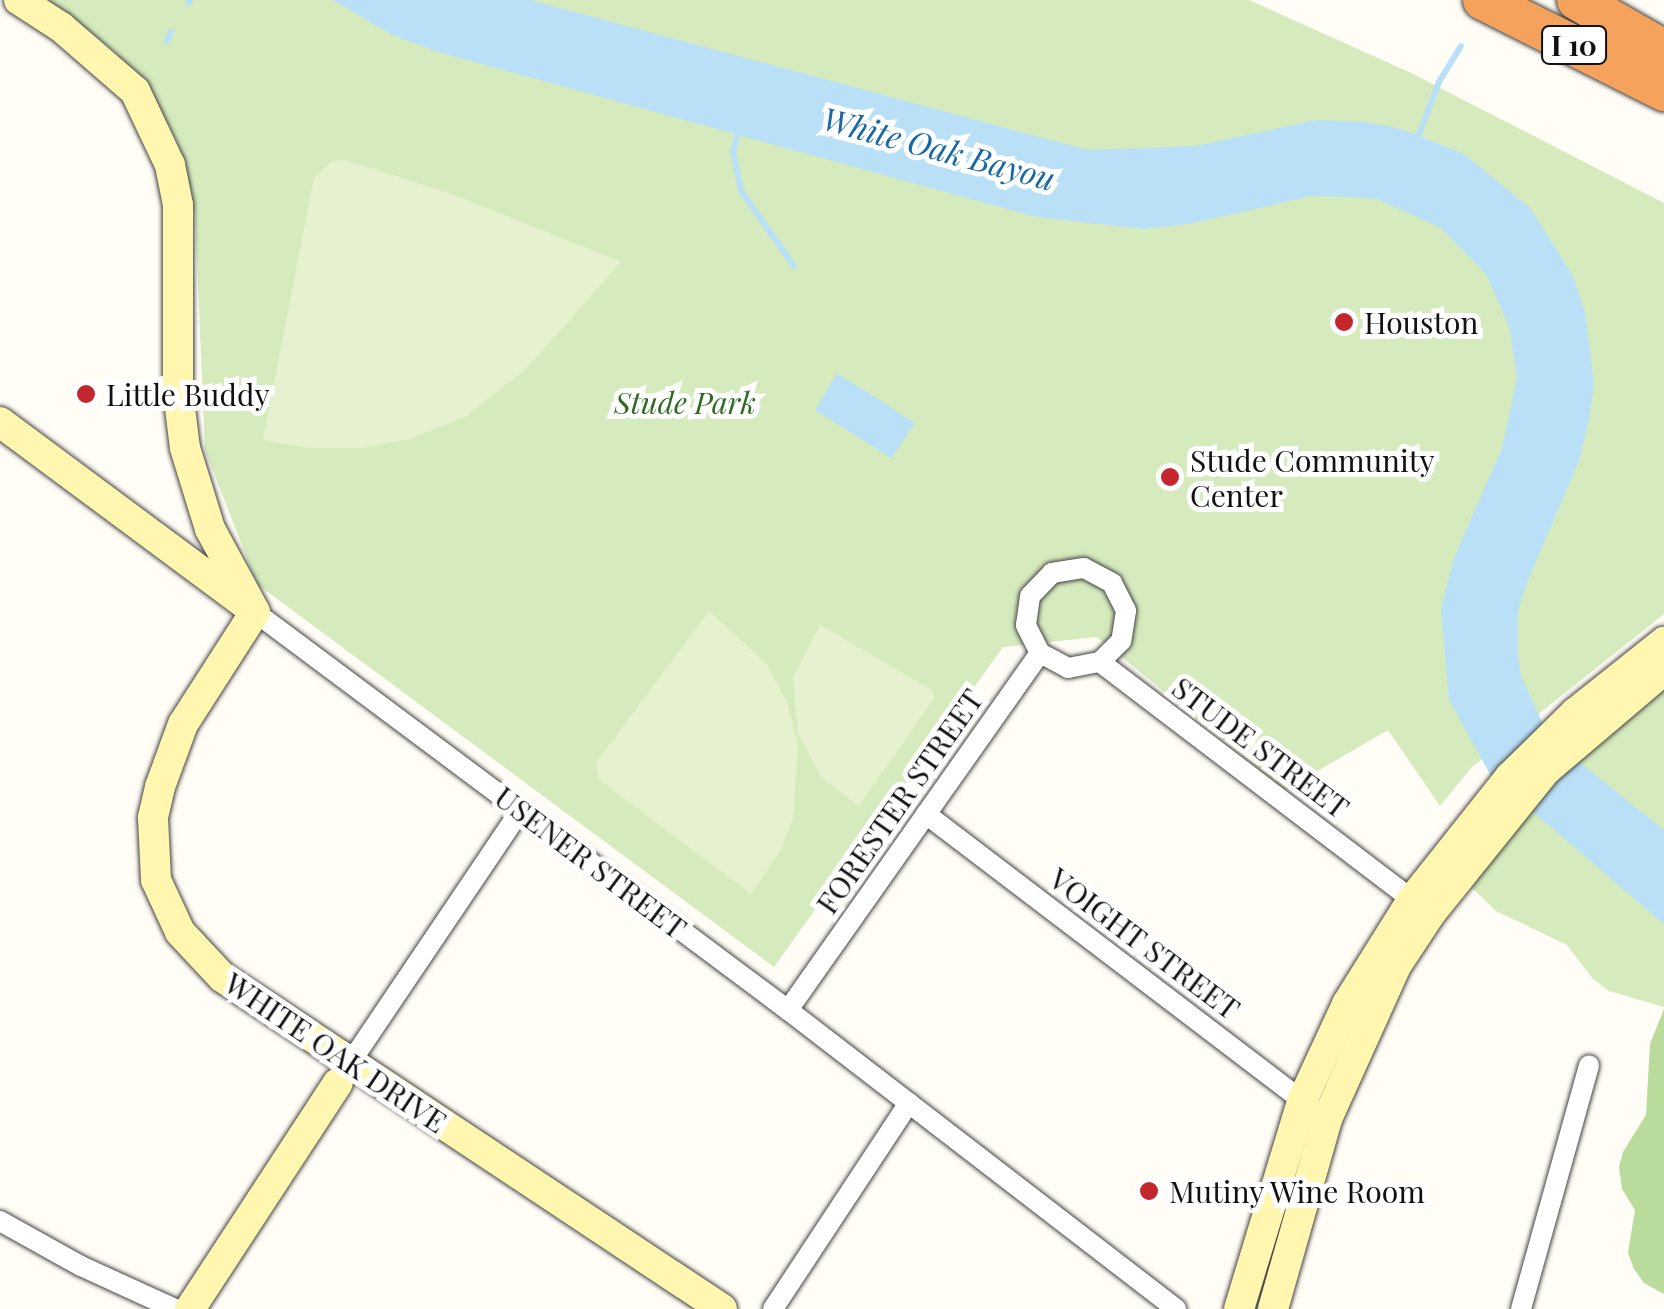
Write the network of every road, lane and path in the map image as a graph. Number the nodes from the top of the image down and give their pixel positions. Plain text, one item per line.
1 (19, 0) edge
2 (1483, 0) edge
3 (1577, 0) edge
4 (1615, 0) edge
5 (1664, 29) edge
6 (1664, 50) edge
7 (1664, 92) edge
8 (0, 422) edge
9 (210, 529) junction
10 (181, 560) junction
11 (255, 612) junction
12 (1664, 642) edge
13 (1040, 653) junction
14 (1100, 662) junction
15 (1664, 670) edge
16 (521, 810) junction
17 (926, 814) junction
18 (1427, 891) junction
19 (788, 1010) junction
20 (1589, 1065) dead end
21 (344, 1073) junction
22 (909, 1102) junction
23 (1315, 1110) junction
24 (0, 1221) edge
25 (176, 1309) edge
26 (190, 1309) edge
27 (722, 1309) edge
28 (773, 1309) edge
29 (1176, 1309) edge
30 (1239, 1309) edge
31 (1272, 1309) edge
32 (1521, 1309) edge

1 - 9 main road
2 - 7 highway, I 10
3 - 6 highway
4 - 5 highway
8 - 10 main road, USENER STREET
9 - 10 main road
9 - 11 main road
10 - 11 main road, USENER STREET
11 - 16 street, USENER STREET
11 - 21 main road, WHITE OAK DRIVE
12 - 18 main road
13 - 14 street
13 - 14 street
13 - 17 street, FORESTER STREET
14 - 18 street, STUDE STREET
15 - 18 main road
16 - 19 street, USENER STREET
16 - 21 street
17 - 19 street, FORESTER STREET
17 - 23 street, VOIGHT STREET
18 - 23 main road
19 - 22 street, USENER STREET
20 - 32 street
21 - 26 main road
21 - 27 main road, WHITE OAK DRIVE
22 - 28 street
22 - 29 street, USENER STREET
23 - 30 main road
23 - 31 main road
24 - 25 street

